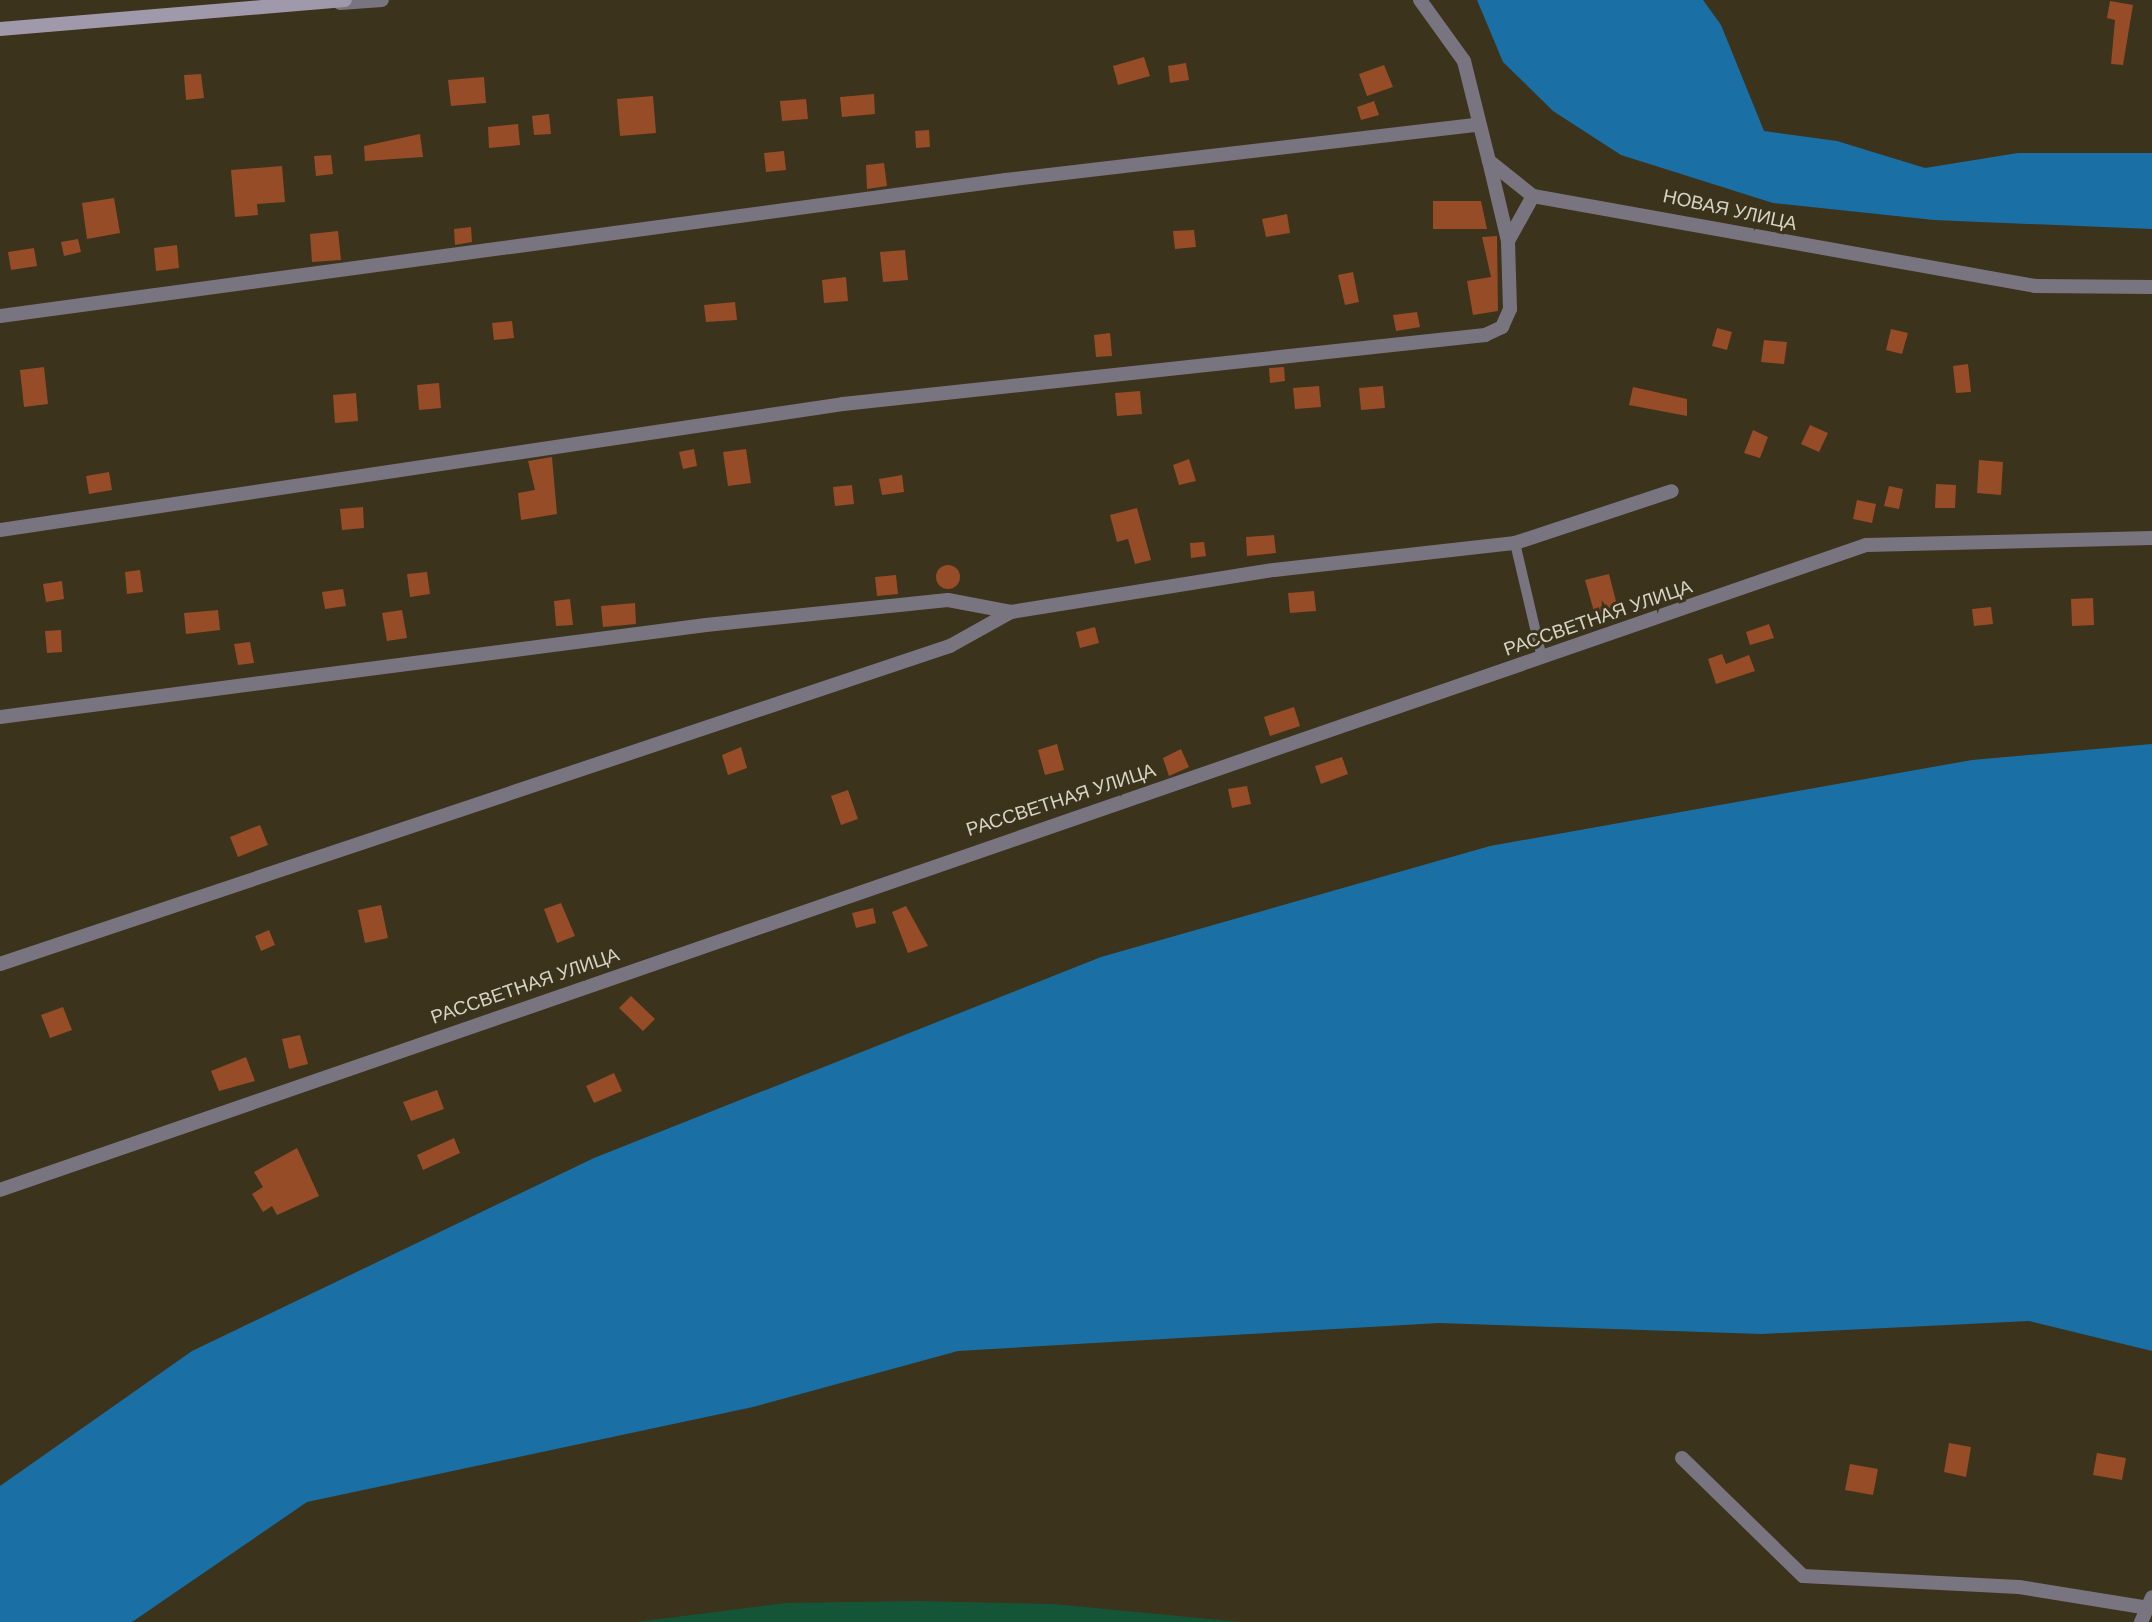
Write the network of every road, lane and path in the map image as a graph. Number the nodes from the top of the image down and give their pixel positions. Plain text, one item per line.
1 (382, 0) edge
2 (1420, 0) edge
3 (342, 1) edge
4 (0, 29) edge
5 (1477, 125) junction
6 (1489, 161) junction
7 (1533, 196) junction
8 (1507, 241) junction
9 (2152, 287) edge
10 (0, 317) edge
11 (1672, 491) dead end
12 (0, 530) edge
13 (2152, 538) edge
14 (1515, 543) junction
15 (1011, 612) junction
16 (1542, 658) junction
17 (0, 717) edge
18 (0, 964) edge
19 (0, 1190) edge
20 (1682, 1458) dead end
21 (2145, 1609) edge

1 - 3 street
2 - 5 street
3 - 4 street
5 - 6 street
5 - 10 street
6 - 7 street, НОВАЯ УЛИЦА
6 - 8 street
7 - 8 street
7 - 9 street, НОВАЯ УЛИЦА
8 - 12 street
11 - 14 street
13 - 16 street, РАССВЕТНАЯ УЛИЦА
14 - 15 street
14 - 16 lane
15 - 17 street
15 - 18 street
16 - 19 street, РАССВЕТНАЯ УЛИЦА
20 - 21 street

